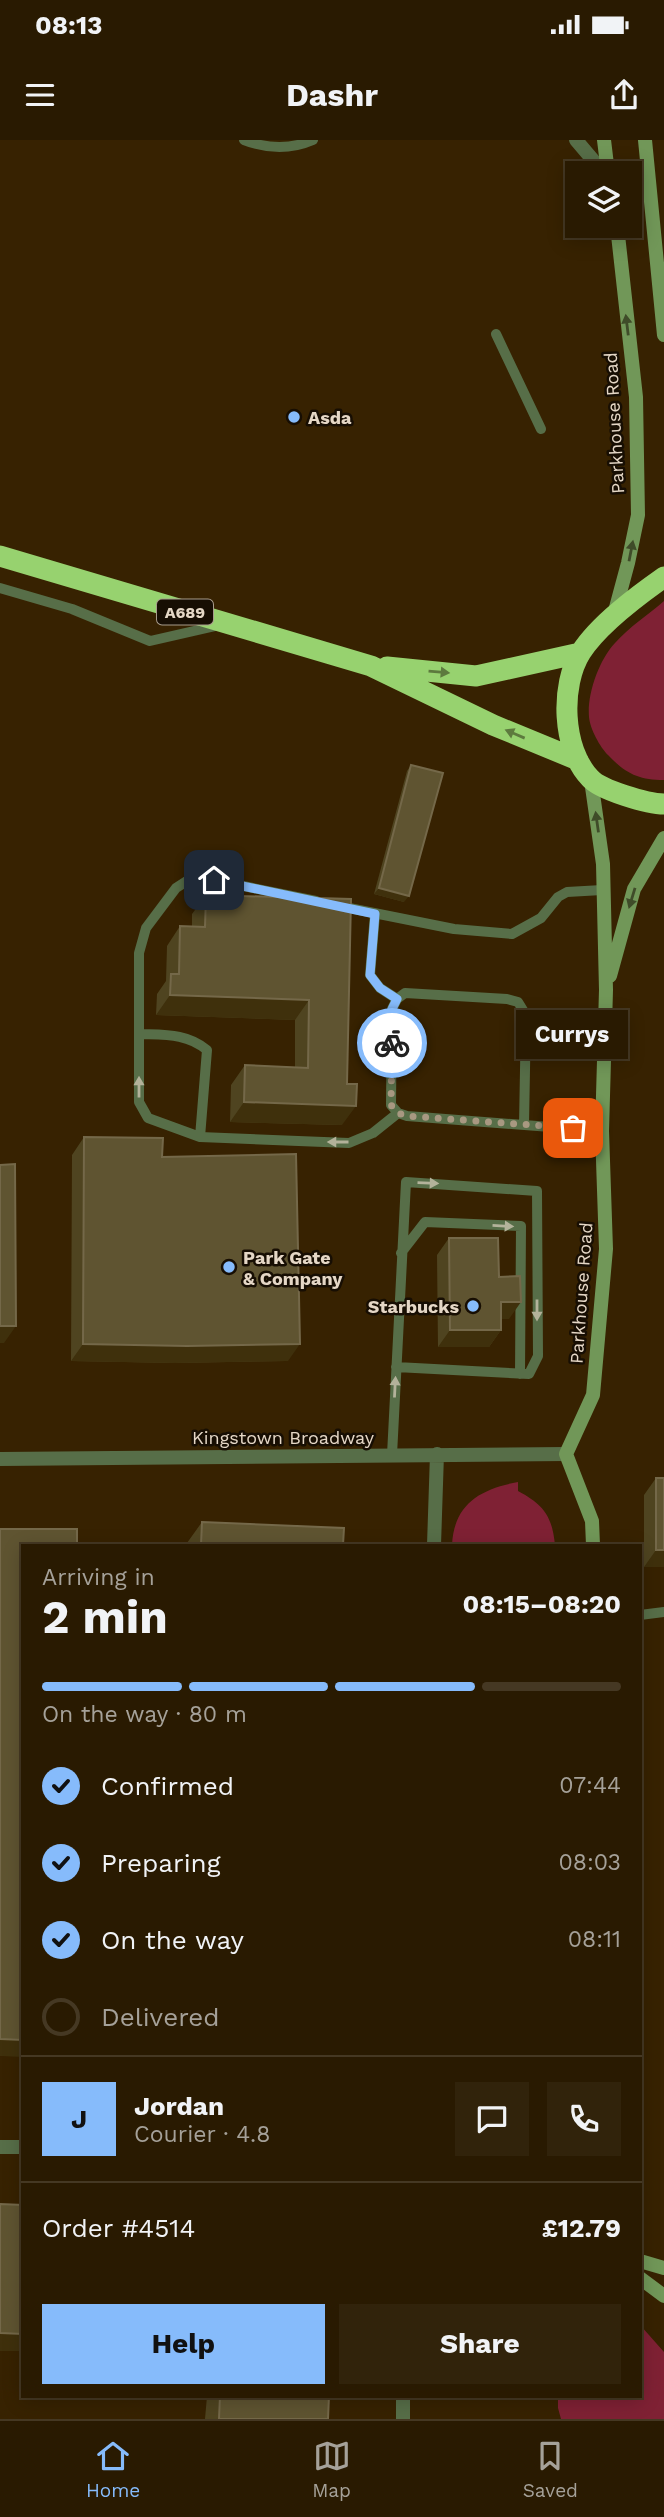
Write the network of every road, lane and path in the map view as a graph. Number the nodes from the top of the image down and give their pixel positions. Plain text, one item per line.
1 (244, 140) edge
2 (313, 140) edge
3 (576, 140) edge
4 (604, 140) edge
5 (645, 140) edge
6 (285, 143) edge
7 (595, 161) edge
8 (605, 161) edge
9 (618, 238) edge
10 (496, 334) dead end
11 (664, 335) edge
12 (541, 429) dead end
13 (0, 556) edge
14 (664, 577) edge
15 (0, 587) edge
16 (613, 617) junction
17 (226, 624) junction
18 (580, 653) junction
19 (371, 666) junction
20 (578, 760) junction
21 (591, 780) junction
22 (664, 804) edge
23 (664, 838) edge
24 (602, 890) junction
25 (375, 914) junction
26 (606, 990) junction
27 (397, 999) junction
28 (139, 1034) junction
29 (398, 1113) junction
30 (524, 1125) junction
31 (602, 1130) junction
32 (200, 1137) junction
33 (401, 1254) junction
34 (396, 1367) junction
35 (520, 1374) junction
36 (437, 1454) junction
37 (566, 1454) junction
38 (391, 1455) junction
39 (0, 1459) edge
40 (434, 1544) edge
41 (593, 1544) edge
42 (664, 1612) edge
43 (642, 1615) edge
44 (0, 2147) edge
45 (21, 2147) edge
46 (642, 2262) edge
47 (664, 2268) edge
48 (646, 2282) edge
49 (664, 2296) edge
50 (664, 2302) edge
51 (403, 2398) edge
52 (403, 2419) edge

1 - 6 lane
2 - 6 lane
3 - 7 street
4 - 8 street
5 - 11 street
16 -> 9 street, Parkhouse Road
10 - 12 lane
13 - 17 highway, A689
14 - 16 highway
15 - 17 lane
16 - 18 highway
17 - 19 highway, A689
19 -> 18 highway, A689
18 - 20 highway
20 -> 19 highway, A689
20 - 21 highway
21 - 22 highway
24 -> 21 street, Parkhouse Road
23 -> 26 street, Parkhouse Road
24 - 25 lane
24 - 26 street, Parkhouse Road
25 - 27 lane
25 - 28 lane
26 - 31 street, Parkhouse Road
27 - 29 lane
27 - 30 lane
32 -> 28 lane
28 - 32 lane
29 - 30 lane
29 -> 32 lane
30 - 31 lane
31 - 37 street, Parkhouse Road
33 - 34 lane
33 -> 35 lane
33 -> 35 lane
34 - 35 lane
38 -> 34 lane
36 - 37 street, Kingstown Broadway
36 - 38 street, Kingstown Broadway
36 - 40 street
37 - 41 street
38 - 39 street, Kingstown Broadway
42 - 43 lane
44 - 45 street
46 - 47 street
48 - 49 street
48 - 50 street
51 - 52 street

